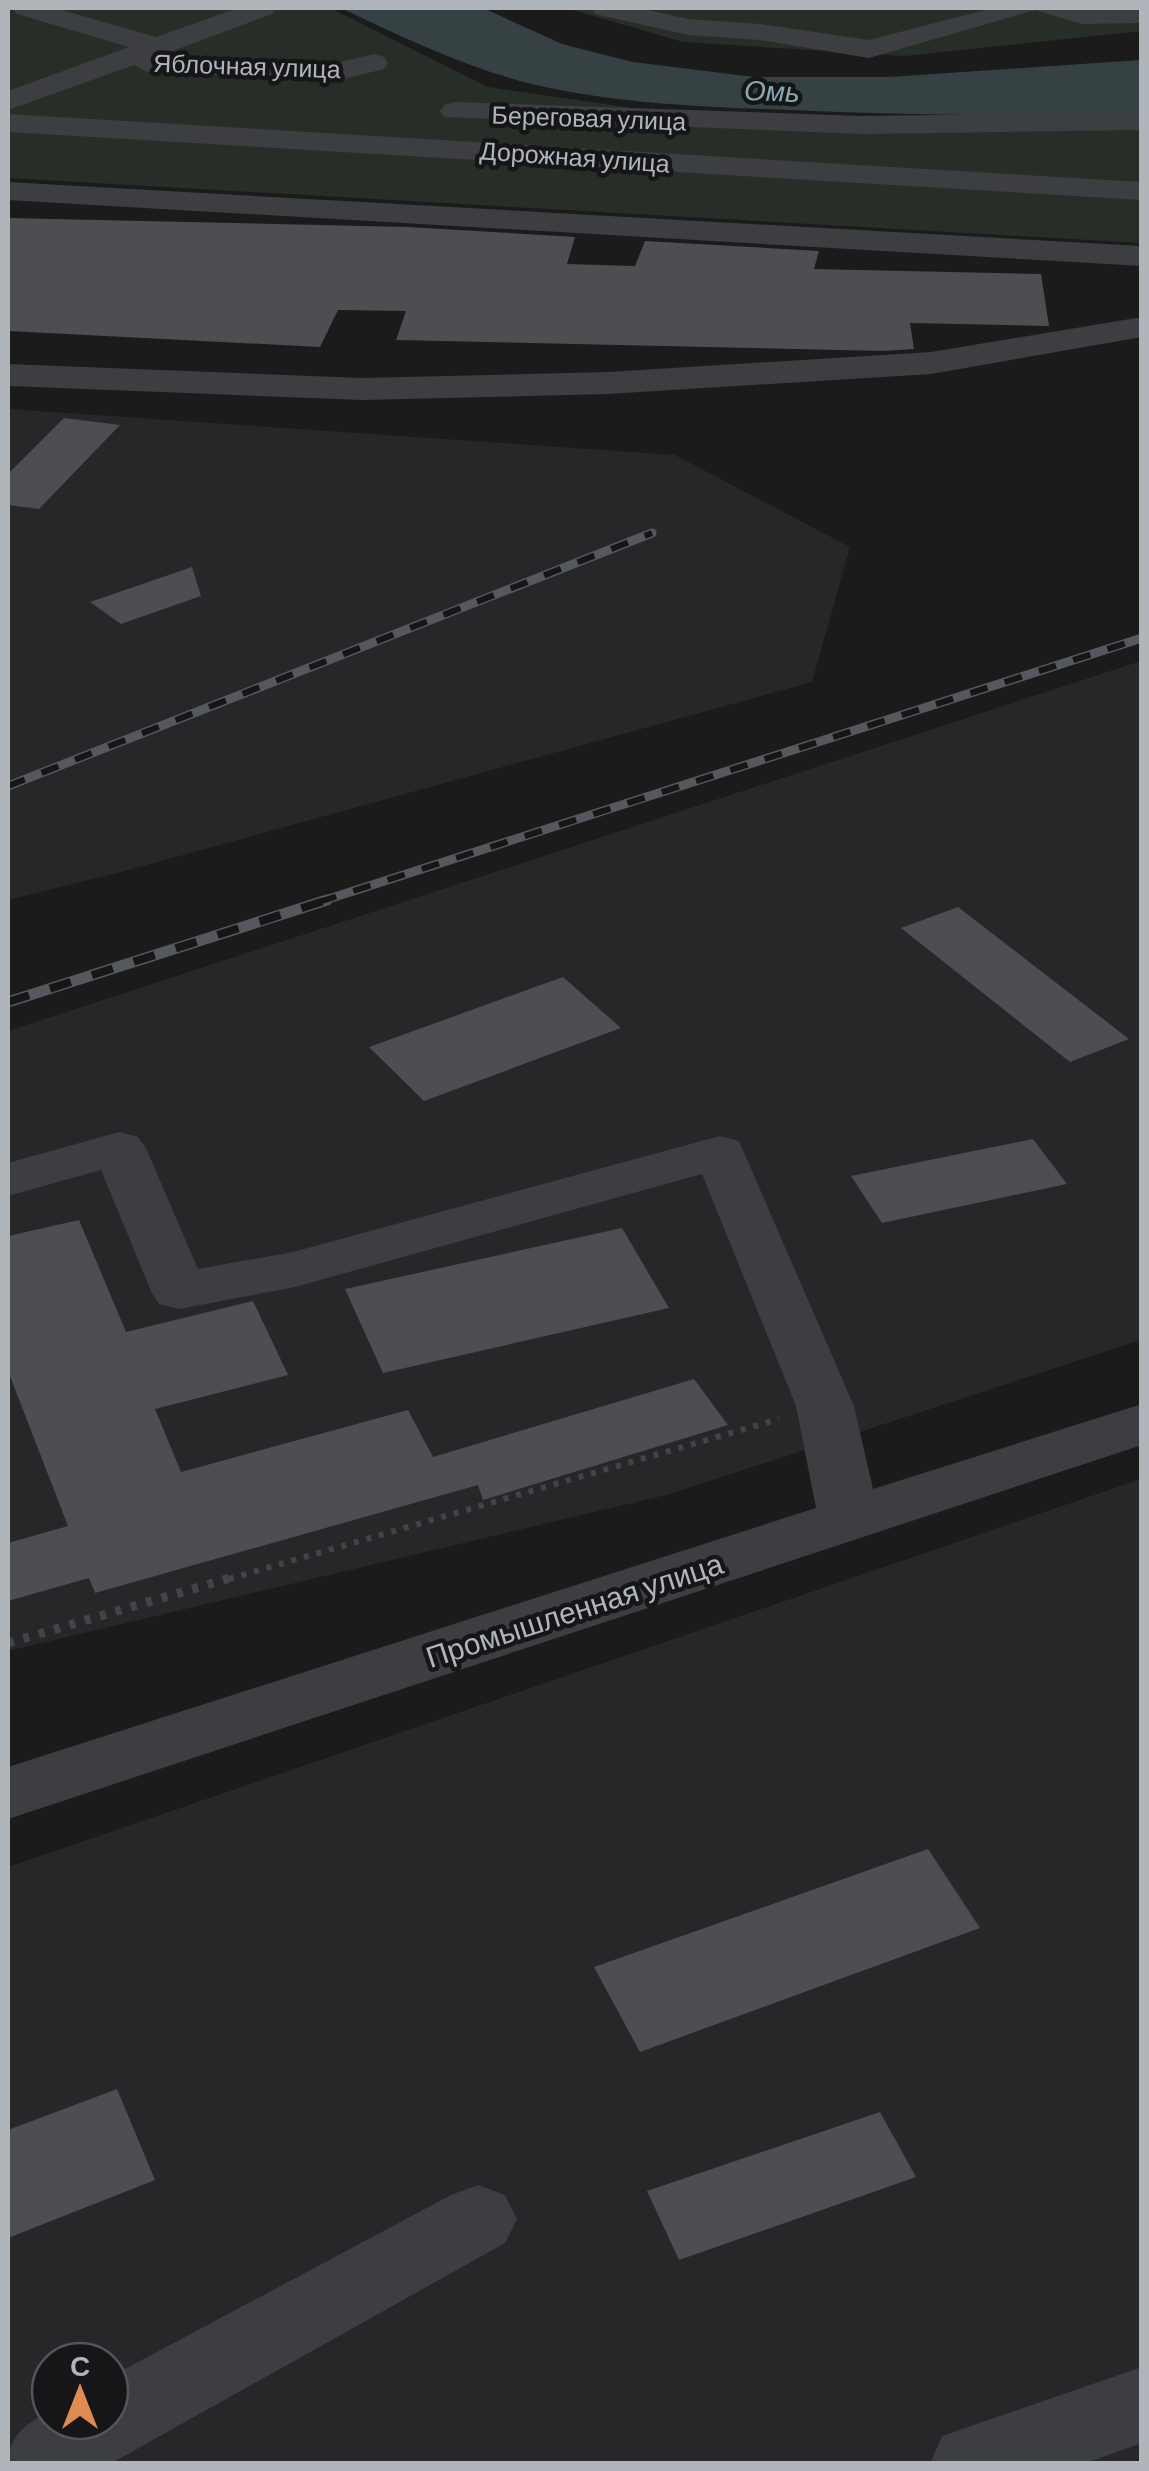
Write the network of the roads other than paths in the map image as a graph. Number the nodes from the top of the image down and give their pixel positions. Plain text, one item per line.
1 (28, 8) edge
2 (174, 8) edge
3 (262, 8) edge
4 (605, 8) edge
5 (1023, 8) edge
6 (1047, 8) edge
7 (1142, 15) edge
8 (228, 22) junction
9 (160, 47) junction
10 (119, 62) junction
11 (374, 63) dead end
12 (31, 78) junction
13 (116, 94) dead end
14 (8, 101) edge
15 (431, 110) dead end
16 (1142, 121) edge
17 (8, 123) edge
18 (8, 191) edge
19 (1142, 191) edge
20 (1142, 256) edge
21 (1142, 327) edge
22 (8, 375) edge
23 (8, 1180) edge
24 (1142, 1424) edge
25 (849, 1519) junction
26 (8, 1794) edge
27 (478, 2219) dead end
28 (1142, 2405) edge
29 (130, 2408) edge
30 (74, 2441) edge
31 (44, 2464) edge
32 (970, 2464) edge

1 - 9 street
2 - 8 street
3 - 8 street
4 - 5 street
6 - 7 street
8 - 9 street
9 - 10 street
10 - 11 street, Яблочная улица
10 - 12 street
12 - 13 street
12 - 14 street
15 - 16 street, Береговая улица
17 - 19 street, Дорожная улица
18 - 20 street
21 - 22 street
23 - 25 street
24 - 25 street, Промышленная улица
25 - 26 street, Промышленная улица
27 - 29 street
28 - 32 street
30 - 31 street

